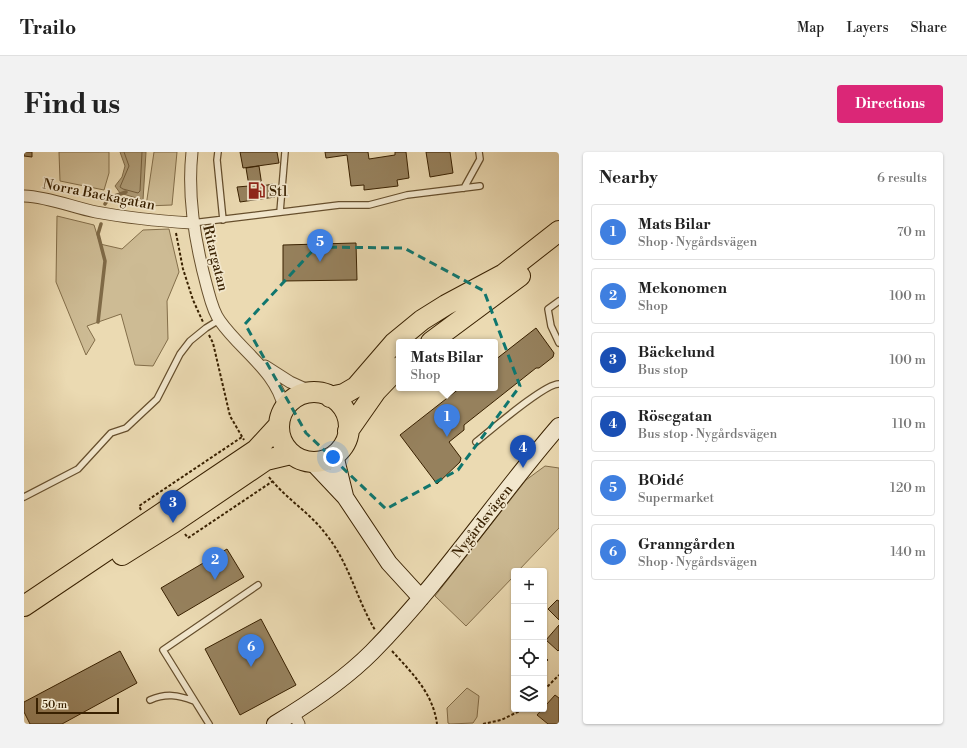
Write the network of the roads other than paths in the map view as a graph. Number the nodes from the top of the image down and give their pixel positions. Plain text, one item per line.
1 (192, 152) edge
2 (218, 152) edge
3 (285, 152) edge
4 (479, 152) edge
5 (480, 186) dead end
6 (464, 188) junction
7 (24, 196) edge
8 (280, 212) junction
9 (223, 220) junction
10 (192, 223) junction
11 (559, 231) edge
12 (559, 246) edge
13 (559, 301) edge
14 (219, 320) junction
15 (399, 339) edge
16 (435, 339) edge
17 (396, 341) edge
18 (559, 343) edge
19 (252, 358) junction
20 (396, 370) edge
21 (559, 384) edge
22 (321, 394) junction
23 (281, 417) junction
24 (559, 426) edge
25 (348, 431) junction
26 (476, 442) dead end
27 (291, 454) junction
28 (335, 455) junction
29 (312, 462) junction
30 (24, 497) edge
31 (345, 498) junction
32 (258, 585) dead end
33 (421, 598) junction
34 (24, 606) edge
35 (24, 611) edge
36 (150, 700) dead end
37 (194, 701) junction
38 (296, 719) edge
39 (208, 724) edge
40 (275, 724) edge

1 - 10 street, Ritargatan
2 - 9 lane
3 - 8 lane
4 - 6 lane
5 - 6 lane
6 - 8 lane
7 - 10 street, Norra Backagatan
8 - 9 lane
9 - 10 lane
10 - 14 street, Ritargatan
11 - 15 highway
12 - 16 highway
13 - 18 lane
14 - 19 street, Ritargatan
14 - 30 lane
17 - 22 highway
19 - 22 street, Ritargatan
19 - 23 street, Ritargatan
20 - 25 highway
21 - 26 lane
22 - 23 highway
22 - 25 highway
23 - 27 highway
23 - 34 highway
24 - 33 street, Nygårdsvägen
25 - 28 highway
27 - 29 highway
27 - 35 highway
28 - 29 highway
28 - 31 street
29 - 31 street
31 - 33 street
32 - 37 lane
33 - 38 street, Nygårdsvägen
36 - 37 lane
37 - 39 lane
38 - 40 street, Nygårdsvägen

